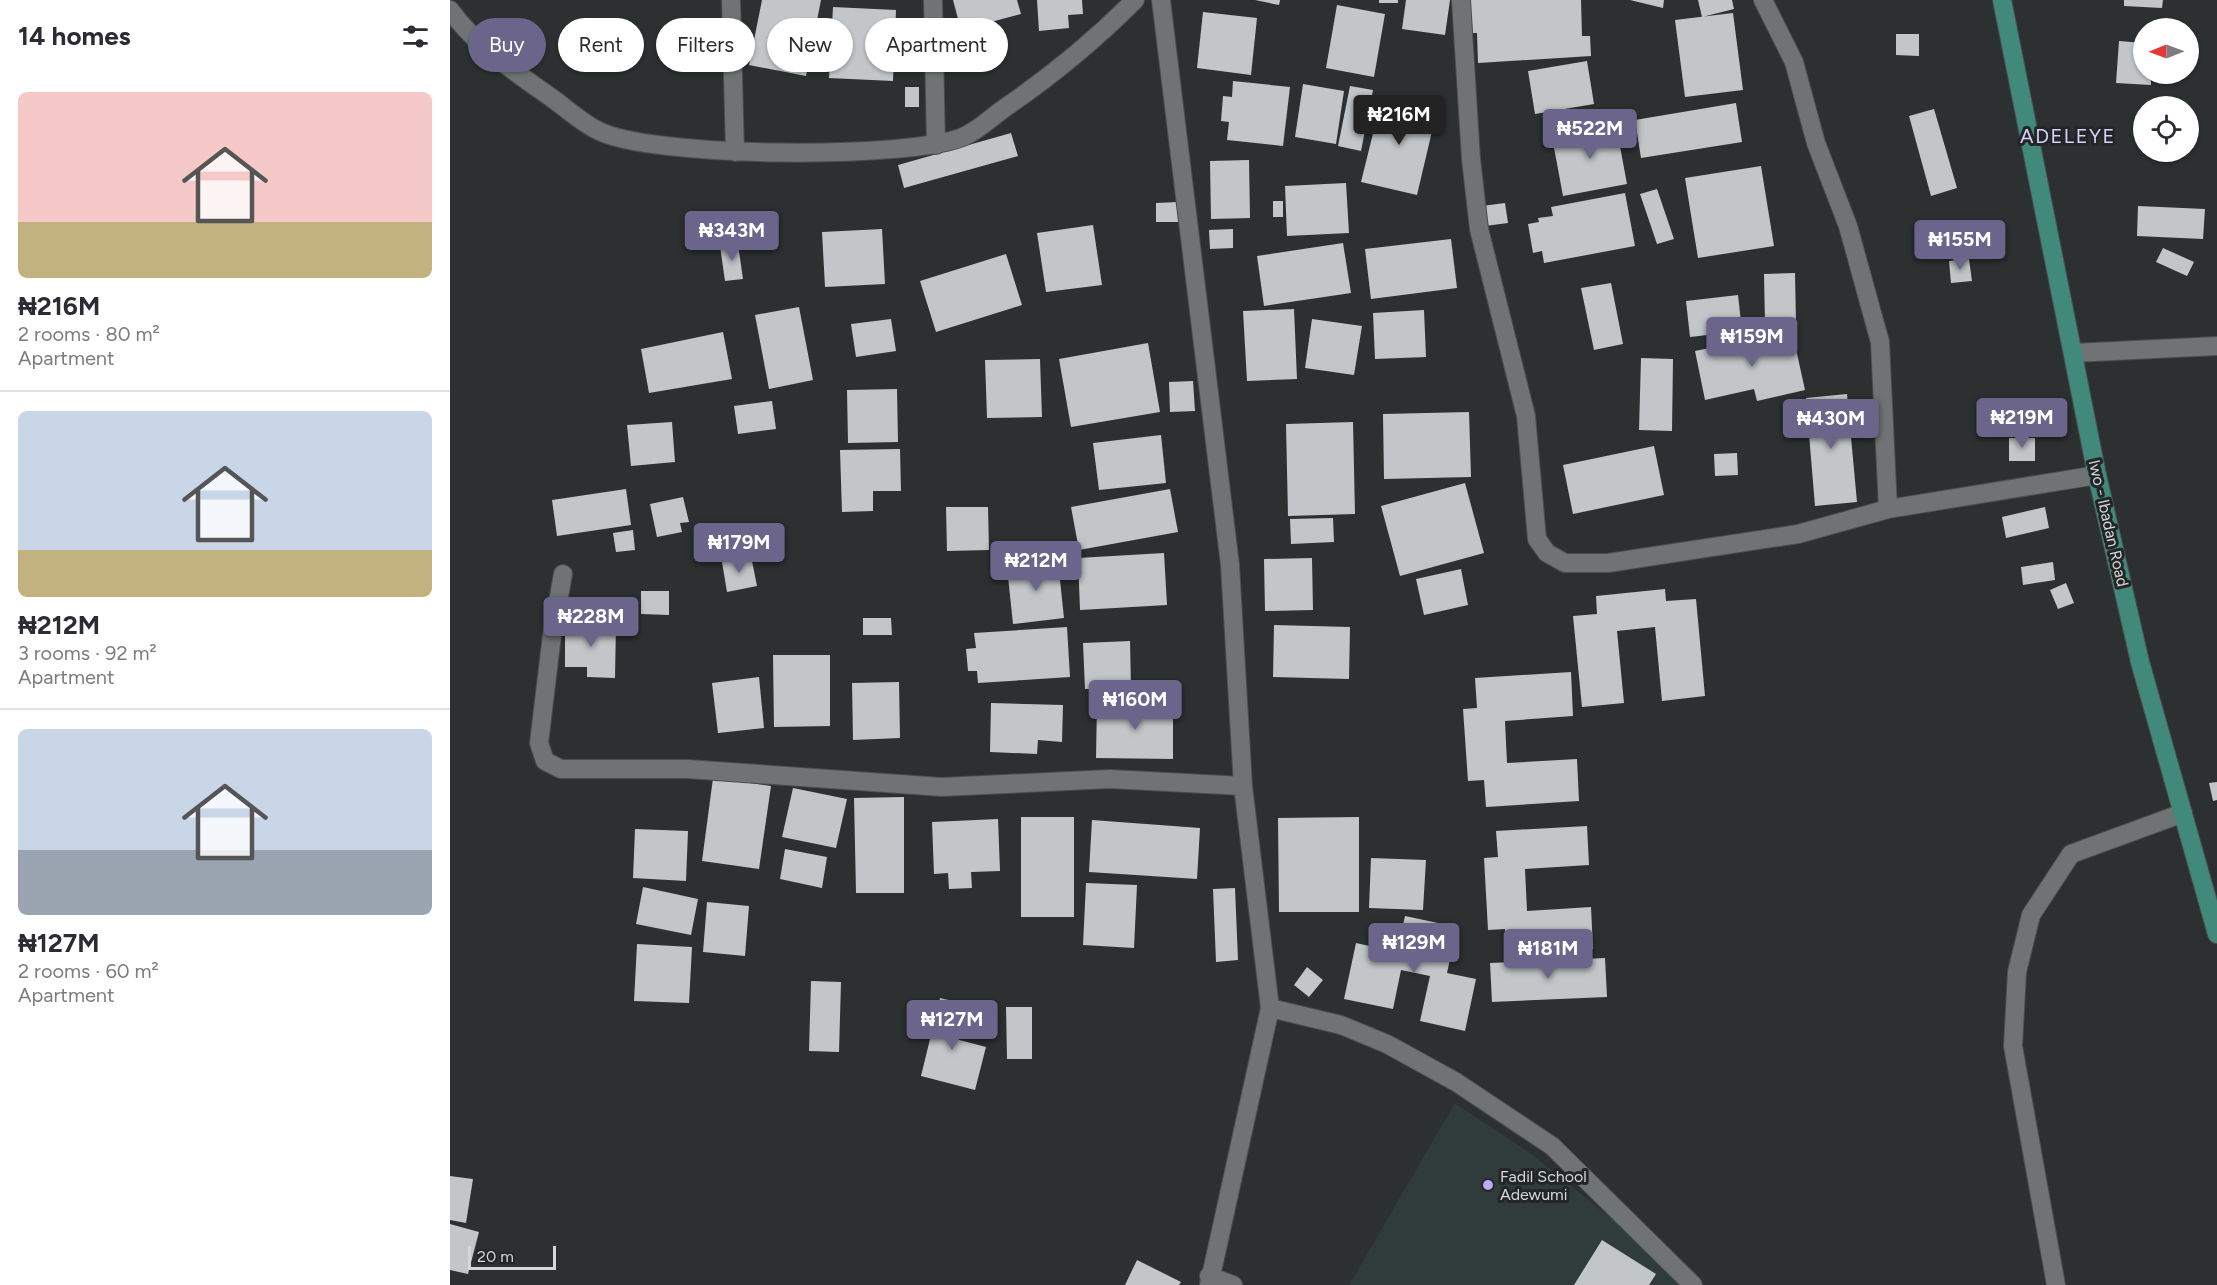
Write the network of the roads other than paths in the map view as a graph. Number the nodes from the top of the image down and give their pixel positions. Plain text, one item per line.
1 (731, 0) edge
2 (933, 0) edge
3 (1135, 0) edge
4 (1161, 0) edge
5 (1461, 0) edge
6 (1763, 0) edge
7 (2002, 0) edge
8 (450, 10) edge
9 (936, 145) junction
10 (735, 152) junction
11 (2217, 346) edge
12 (2073, 353) junction
13 (2097, 475) junction
14 (1888, 509) junction
15 (563, 573) dead end
16 (1243, 786) junction
17 (2183, 813) junction
18 (2217, 934) edge
19 (1270, 1008) junction
20 (1209, 1281) edge
21 (1233, 1285) edge
22 (1693, 1285) edge
23 (2056, 1285) edge

1 - 10 street
2 - 9 street
3 - 9 street
4 - 16 street
5 - 14 street
6 - 14 street
7 - 12 main road, Iwo - Ibadan Road
8 - 10 street
9 - 10 street
11 - 12 street
12 - 13 main road, Iwo - Ibadan Road
13 - 14 street
13 - 17 main road, Iwo - Ibadan Road
15 - 16 street
16 - 19 street
17 - 18 main road, Iwo - Ibadan Road
17 - 23 street
19 - 20 street
19 - 22 street
20 - 21 street

